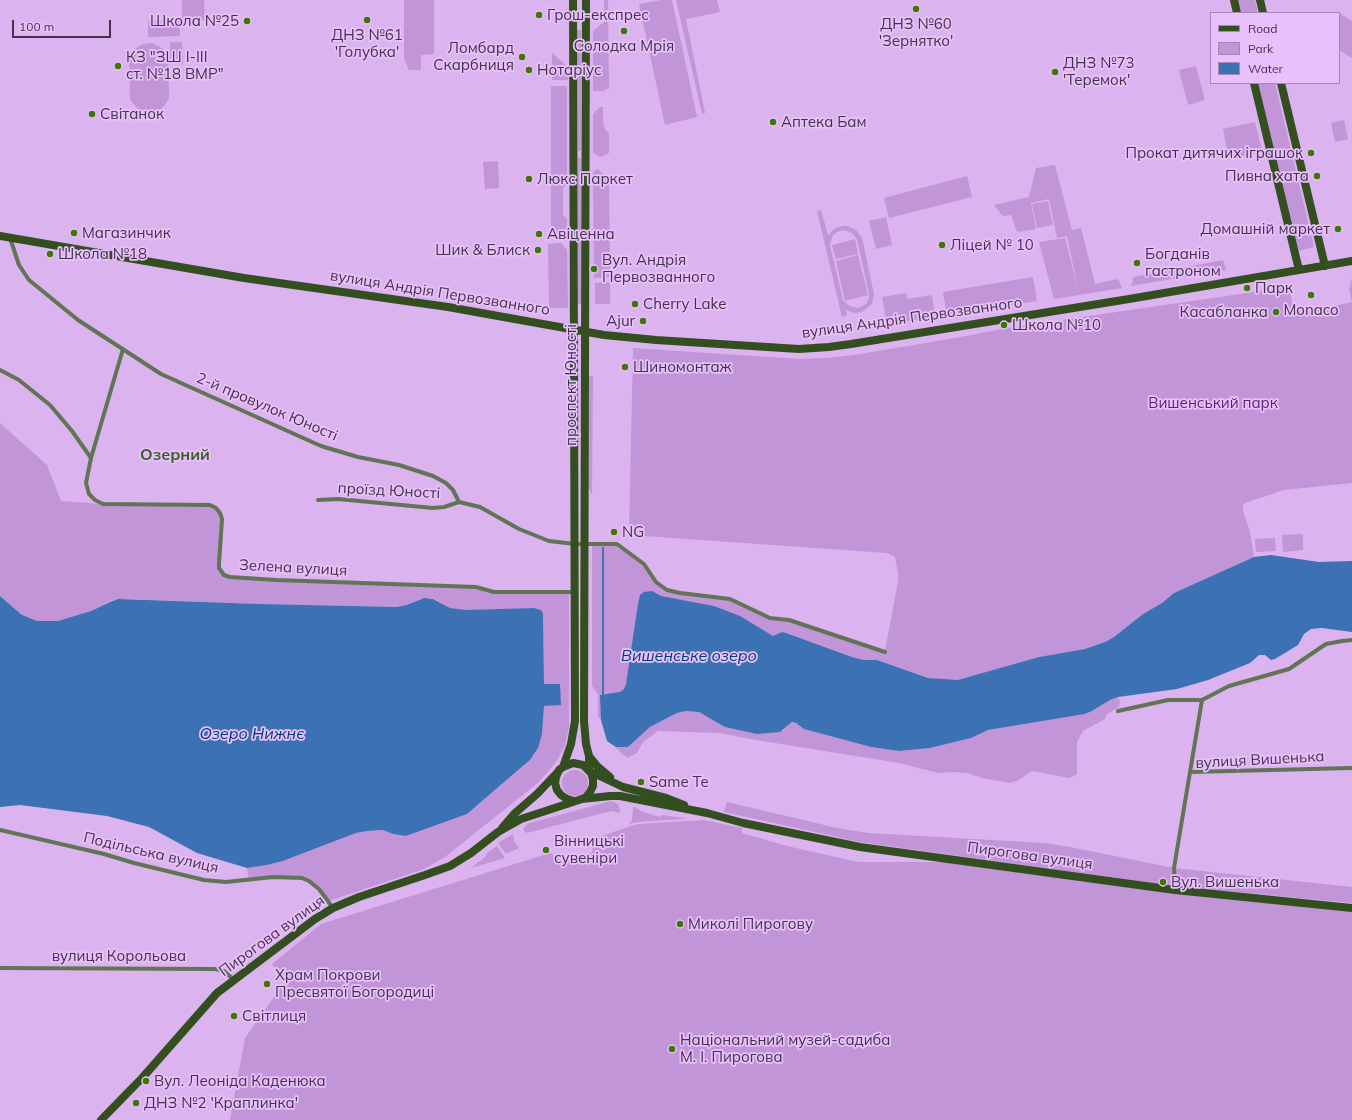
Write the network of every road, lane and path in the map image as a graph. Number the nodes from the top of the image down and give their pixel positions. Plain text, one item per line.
1 (573, 0) edge
2 (586, 0) edge
3 (1234, 0) edge
4 (1260, 0) edge
5 (1237, 12) edge
6 (1263, 12) edge
7 (573, 26) junction
8 (586, 26) junction
9 (1254, 84) edge
10 (1281, 84) edge
11 (573, 155) junction
12 (586, 155) junction
13 (0, 236) edge
14 (10, 237) junction
15 (1352, 261) edge
16 (1325, 266) junction
17 (1299, 270) junction
18 (574, 330) junction
19 (586, 332) junction
20 (123, 349) junction
21 (0, 370) edge
22 (91, 458) junction
23 (318, 500) dead end
24 (459, 502) junction
25 (579, 544) junction
26 (575, 592) junction
27 (1352, 640) edge
28 (885, 652) dead end
29 (1202, 700) junction
30 (1118, 711) dead end
31 (589, 756) junction
32 (1352, 768) edge
33 (561, 769) junction
34 (589, 770) junction
35 (1190, 772) junction
36 (616, 783) junction
37 (582, 799) junction
38 (574, 801) junction
39 (707, 813) junction
40 (0, 830) edge
41 (498, 832) junction
42 (1174, 890) junction
43 (333, 908) junction
44 (1352, 908) edge
45 (0, 968) edge
46 (234, 980) junction
47 (101, 1120) edge

1 - 7 main road, проспект Юності
2 - 8 main road, проспект Юності
3 - 5 main road
4 - 6 main road
7 - 8 main road
7 - 11 main road, проспект Юності
8 - 12 main road, проспект Юності
9 - 17 main road
10 - 16 main road
11 - 12 main road
11 - 18 main road, проспект Юності
12 - 19 main road, проспект Юності
13 - 14 main road, вулиця Андрія Первозванного
14 - 18 main road, вулиця Андрія Первозванного
14 - 20 street, 2-й провулок Юності
15 - 16 main road, вулиця Андрія Первозванного
16 - 17 main road, вулиця Андрія Первозванного
17 - 19 main road, вулиця Андрія Первозванного
18 - 19 main road, вулиця Андрія Первозванного
18 - 25 main road, проспект Юності
19 - 25 main road, проспект Юності
20 - 22 street, Зелена вулиця
20 - 24 street, 2-й провулок Юності
21 - 22 street
22 - 26 street, Зелена вулиця
23 - 24 street, проїзд Юності
24 - 25 street
25 - 26 main road, проспект Юності
25 - 28 street
25 - 31 main road, проспект Юності
26 - 33 main road, проспект Юності
27 - 29 street
29 - 30 street
29 - 35 street
31 - 34 main road, проспект Юності
31 - 36 main road
32 - 35 street, вулиця Вишенька
33 - 34 main road
33 - 38 main road
33 - 41 main road, Пирогова вулиця
34 - 36 main road, Пирогова вулиця
34 - 37 main road
35 - 42 street, вулиця Вишенька
36 - 39 main road, Пирогова вулиця
37 - 38 main road
37 - 39 main road, Пирогова вулиця
38 - 41 main road, Пирогова вулиця
39 - 42 main road, Пирогова вулиця
40 - 43 street, Подільська вулиця
41 - 43 main road, Пирогова вулиця
42 - 44 main road, Пирогова вулиця
43 - 46 main road, Пирогова вулиця
45 - 46 street, вулиця Корольова
46 - 47 main road, Пирогова вулиця

